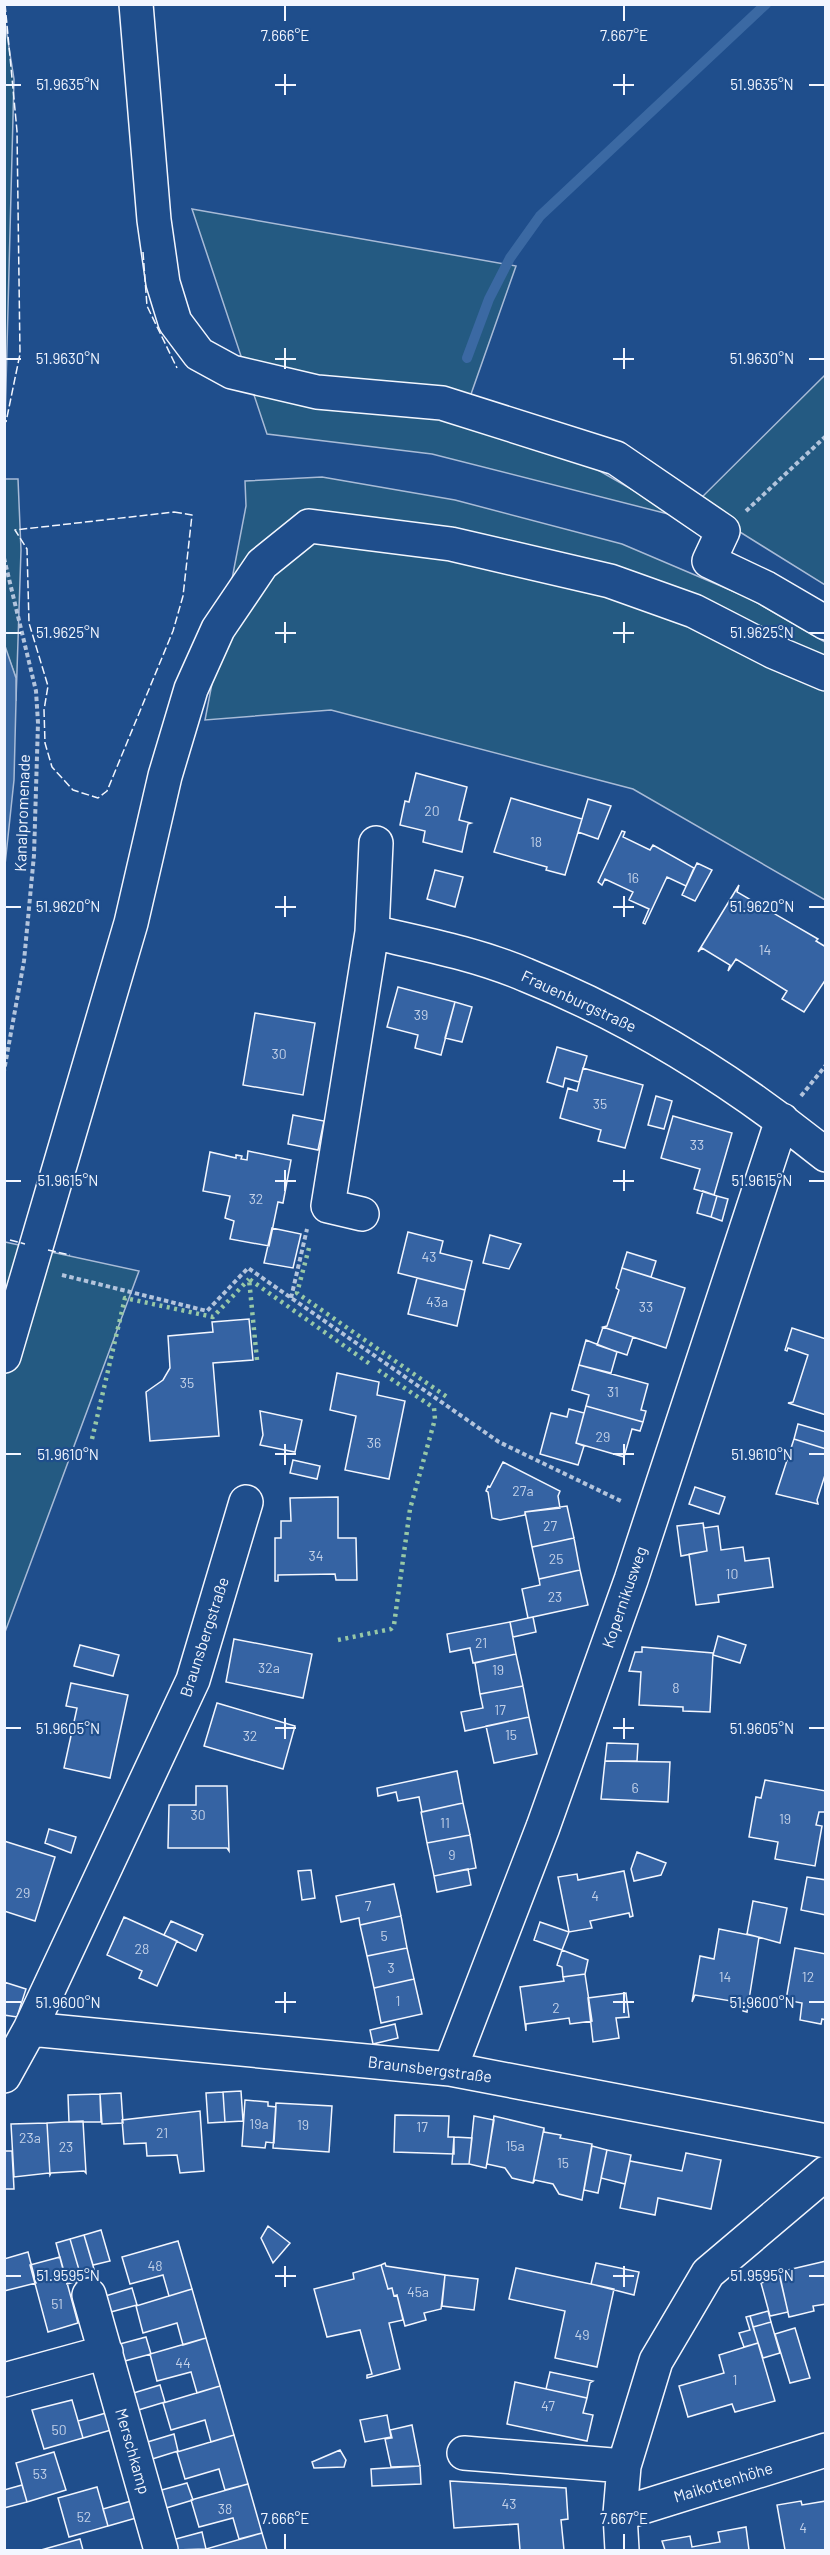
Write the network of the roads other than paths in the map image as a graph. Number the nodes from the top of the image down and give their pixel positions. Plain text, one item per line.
1 (136, 4) edge
2 (825, 623) edge
3 (825, 674) edge
4 (376, 843) dead end
5 (372, 932) junction
6 (782, 1120) junction
7 (825, 1155) edge
8 (362, 1214) dead end
9 (4, 1356) edge
10 (246, 1502) dead end
11 (30, 2029) junction
12 (450, 2069) junction
13 (4, 2076) edge
14 (825, 2141) edge
15 (825, 2173) edge
16 (89, 2295) dead end
17 (106, 2352) junction
18 (4, 2380) edge
19 (825, 2450) edge
20 (464, 2453) dead end
21 (624, 2466) junction
22 (620, 2514) junction
23 (161, 2550) edge
24 (622, 2550) edge

1 - 2 street
3 - 9 street
4 - 5 street
5 - 6 street, Frauenburgstraße
5 - 8 street
6 - 7 street, Frauenburgstraße
6 - 12 street, Kopernikusweg
10 - 11 street, Braunsbergstraße
11 - 12 street, Braunsbergstraße
11 - 13 street, Braunsbergstraße
12 - 14 street, Braunsbergstraße
15 - 21 street
16 - 17 street, Merschkamp
17 - 18 street
17 - 23 street, Merschkamp
19 - 22 street, Maikottenhöhe
20 - 21 street
21 - 22 street
22 - 24 street

